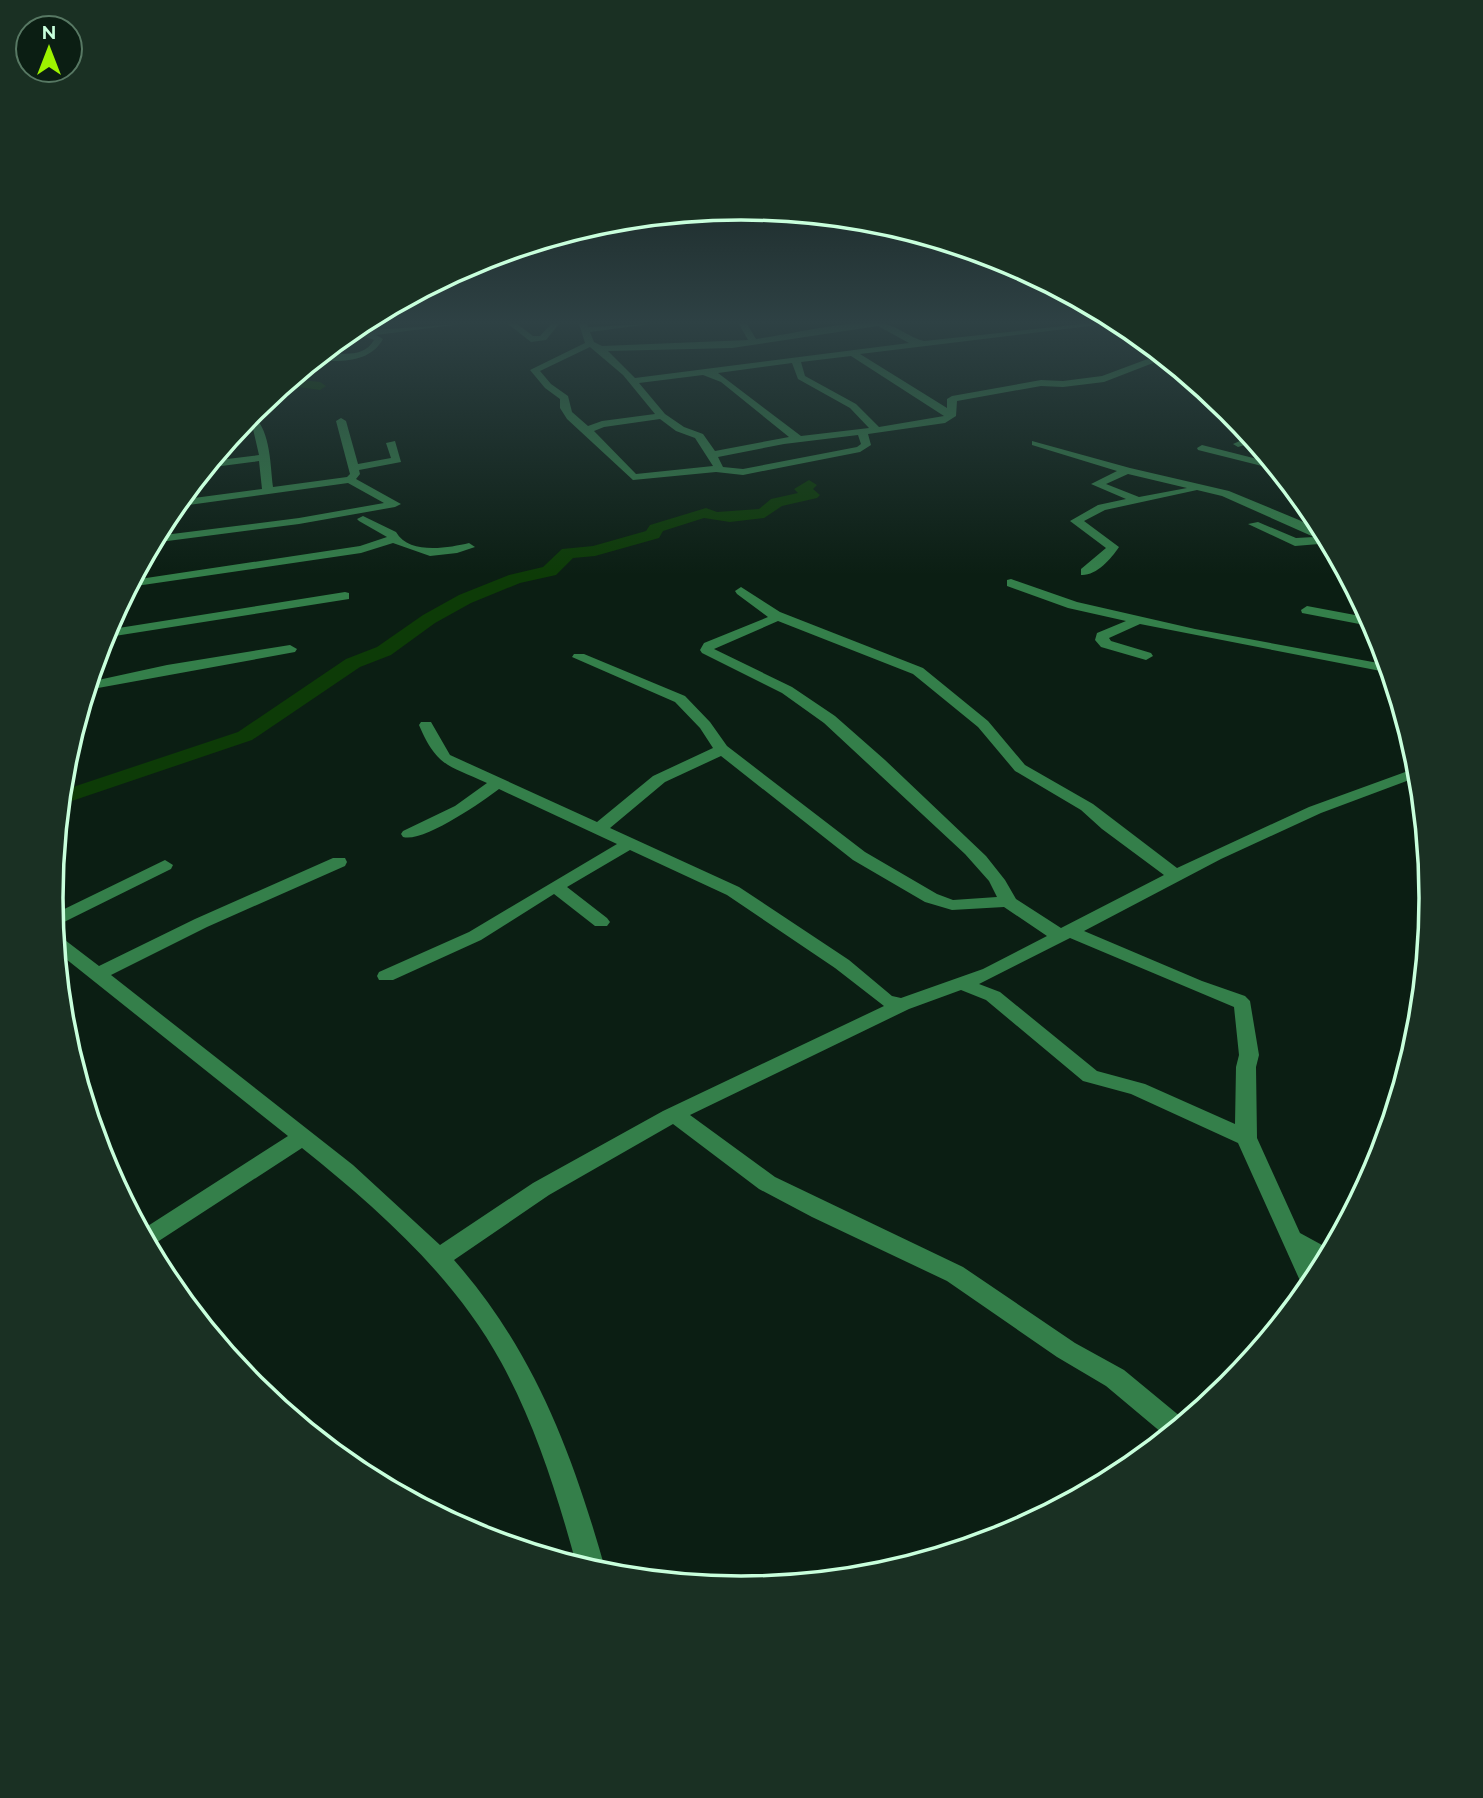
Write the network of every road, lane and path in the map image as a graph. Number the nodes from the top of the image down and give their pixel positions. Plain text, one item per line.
1 (564, 408) edge
2 (656, 408) edge
3 (758, 408) edge
4 (855, 408) edge
5 (941, 408) edge
6 (951, 408) edge
7 (662, 416) junction
8 (951, 416) junction
9 (341, 421) dead end
10 (257, 425) edge
11 (587, 430) junction
12 (877, 430) junction
13 (862, 432) junction
14 (798, 439) junction
15 (1243, 442) edge
16 (391, 443) dead end
17 (1036, 443) dead end
18 (1238, 444) dead end
19 (1202, 448) dead end
20 (711, 455) junction
21 (262, 458) junction
22 (222, 463) edge
23 (1261, 463) edge
24 (716, 469) junction
25 (1127, 471) junction
26 (352, 474) junction
27 (1199, 488) junction
28 (268, 491) junction
29 (1139, 500) junction
30 (191, 502) edge
31 (363, 519) dead end
32 (1254, 524) dead end
33 (1312, 531) edge
34 (167, 538) edge
35 (394, 539) junction
36 (1317, 540) edge
37 (469, 547) dead end
38 (1085, 572) dead end
39 (142, 582) edge
40 (1011, 583) dead end
41 (741, 591) dead end
42 (345, 596) dead end
43 (1307, 610) dead end
44 (775, 615) junction
45 (1139, 620) junction
46 (1360, 620) edge
47 (118, 632) edge
48 (290, 649) dead end
49 (1146, 656) dead end
50 (579, 657) dead end
51 (1379, 667) edge
52 (98, 684) edge
53 (426, 725) dead end
54 (722, 749) junction
55 (1408, 775) edge
56 (499, 782) junction
57 (599, 829) junction
58 (409, 834) dead end
59 (629, 843) junction
60 (339, 862) dead end
61 (165, 865) dead end
62 (1176, 876) junction
63 (556, 887) junction
64 (1008, 902) junction
65 (63, 917) edge
66 (601, 922) dead end
67 (1064, 934) junction
68 (65, 948) edge
69 (99, 974) junction
70 (386, 976) dead end
71 (963, 985) junction
72 (902, 1005) junction
73 (676, 1115) junction
74 (303, 1137) junction
75 (1246, 1138) junction
76 (152, 1235) edge
77 (1290, 1238) junction
78 (1319, 1254) edge
79 (438, 1258) junction
80 (1307, 1274) edge
81 (1171, 1424) edge
82 (589, 1559) edge

1 - 11 street
2 - 7 street
3 - 14 street
4 - 12 street
5 - 8 street
6 - 8 street
7 - 11 street
7 - 20 street
8 - 12 street
9 - 26 street
10 - 21 street
11 - 24 street
12 - 13 street
13 - 14 street
13 - 24 street
14 - 20 street
15 - 18 street
16 - 26 street
17 - 25 street
19 - 23 street
20 - 24 street
21 - 22 street
21 - 28 street
25 - 27 street
25 - 29 street
26 - 28 street
26 - 34 street
27 - 29 street
27 - 33 street
28 - 30 street
29 - 38 street
31 - 35 street
32 - 36 street
35 - 37 street
35 - 39 street
40 - 45 street
41 - 44 street
42 - 47 street
43 - 46 street
44 - 62 street
44 - 64 street
45 - 49 street
45 - 51 street
48 - 52 street
50 - 54 street
53 - 56 street
54 - 57 street
54 - 64 street
55 - 62 street
56 - 57 street
56 - 58 street
57 - 59 street
59 - 63 street
59 - 72 street
60 - 69 street
61 - 65 street
62 - 67 street
63 - 66 street
63 - 70 street
64 - 67 street
67 - 71 street
67 - 75 street
68 - 69 street
69 - 74 street
71 - 72 street
71 - 75 street
72 - 73 street
73 - 79 street
73 - 81 street
74 - 76 street
74 - 79 street
75 - 77 street
77 - 78 street
77 - 80 street
79 - 82 street

